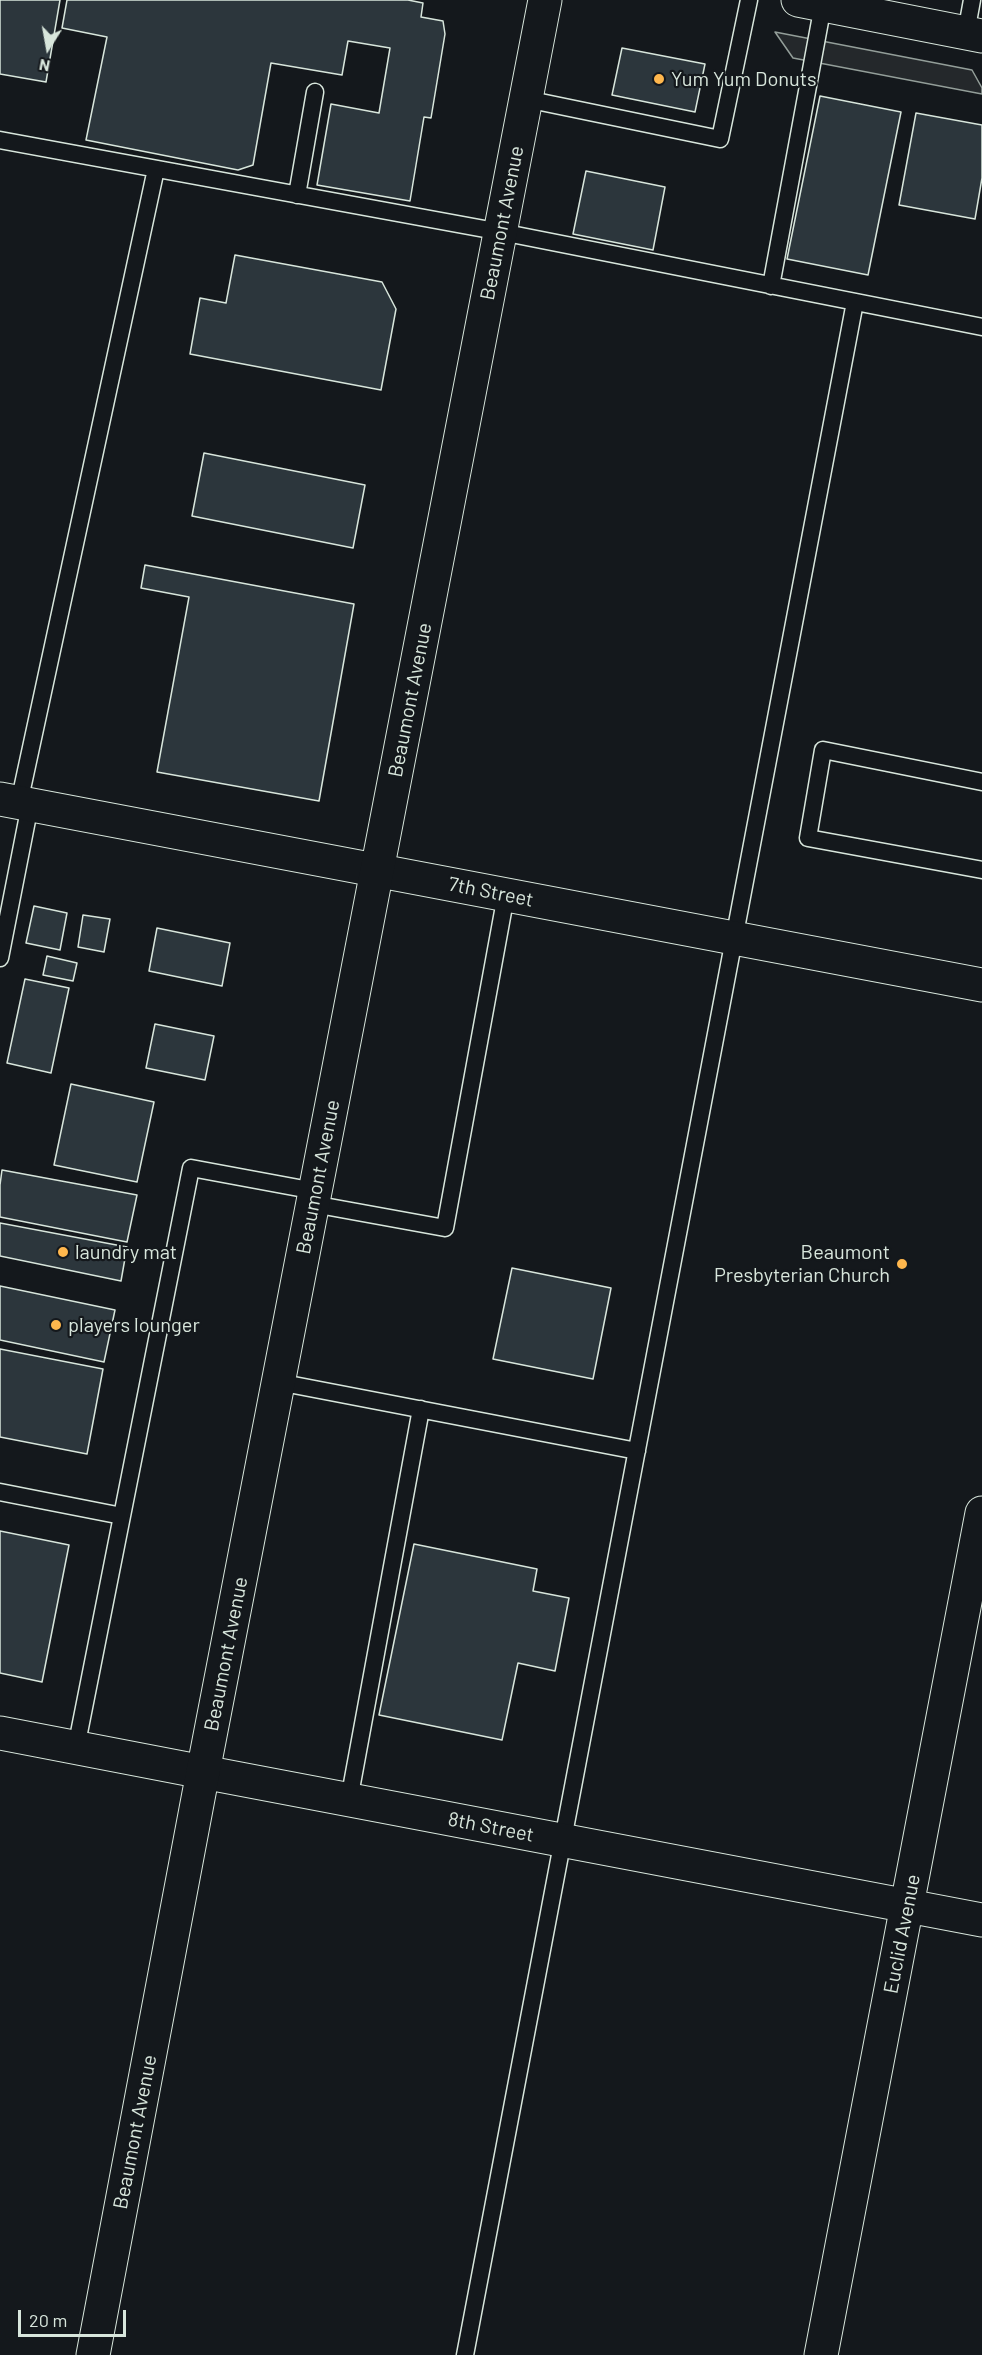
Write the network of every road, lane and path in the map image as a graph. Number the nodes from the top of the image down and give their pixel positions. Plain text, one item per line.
1 (545, 0) edge
2 (749, 0) edge
3 (972, 0) edge
4 (811, 2) edge
5 (974, 34) edge
6 (315, 92) dead end
7 (526, 99) junction
8 (0, 140) edge
9 (156, 169) junction
10 (297, 195) junction
11 (501, 232) junction
12 (771, 286) junction
13 (855, 302) junction
14 (982, 327) edge
15 (982, 782) edge
16 (16, 802) edge
17 (982, 870) edge
18 (377, 871) junction
19 (506, 895) junction
20 (734, 938) junction
21 (0, 958) edge
22 (982, 985) edge
23 (314, 1197) junction
24 (278, 1382) junction
25 (421, 1409) junction
26 (637, 1451) junction
27 (0, 1492) edge
28 (982, 1513) edge
29 (122, 1516) junction
30 (0, 1733) edge
31 (76, 1748) junction
32 (203, 1772) junction
33 (349, 1800) junction
34 (564, 1841) junction
35 (907, 1906) junction
36 (982, 1920) edge
37 (93, 2355) edge
38 (465, 2355) edge
39 (821, 2355) edge

1 - 7 street, Beaumont Avenue
2 - 7 lane
3 - 5 lane
4 - 5 street
4 - 12 lane
6 - 10 lane
7 - 11 street, Beaumont Avenue
8 - 9 lane
9 - 10 lane
9 - 16 lane
10 - 11 lane
11 - 12 lane
11 - 18 street, Beaumont Avenue
12 - 13 lane
13 - 14 lane
13 - 20 lane
15 - 17 lane
16 - 18 street, 7th Street
16 - 21 lane
18 - 19 street, 7th Street
18 - 23 street, Beaumont Avenue
19 - 20 street, 7th Street
19 - 23 lane
20 - 22 street, 7th Street
20 - 26 lane
23 - 24 street, Beaumont Avenue
23 - 29 lane
24 - 25 lane
24 - 32 street, Beaumont Avenue
25 - 26 lane
25 - 33 lane
26 - 34 lane
27 - 29 lane
28 - 35 street, Euclid Avenue
29 - 31 lane
30 - 31 street, 8th Street
31 - 32 street, 8th Street
32 - 33 street, 8th Street
32 - 37 street, Beaumont Avenue
33 - 34 street, 8th Street
34 - 35 street, 8th Street
34 - 38 lane
35 - 36 street, 8th Street
35 - 39 street, Euclid Avenue

